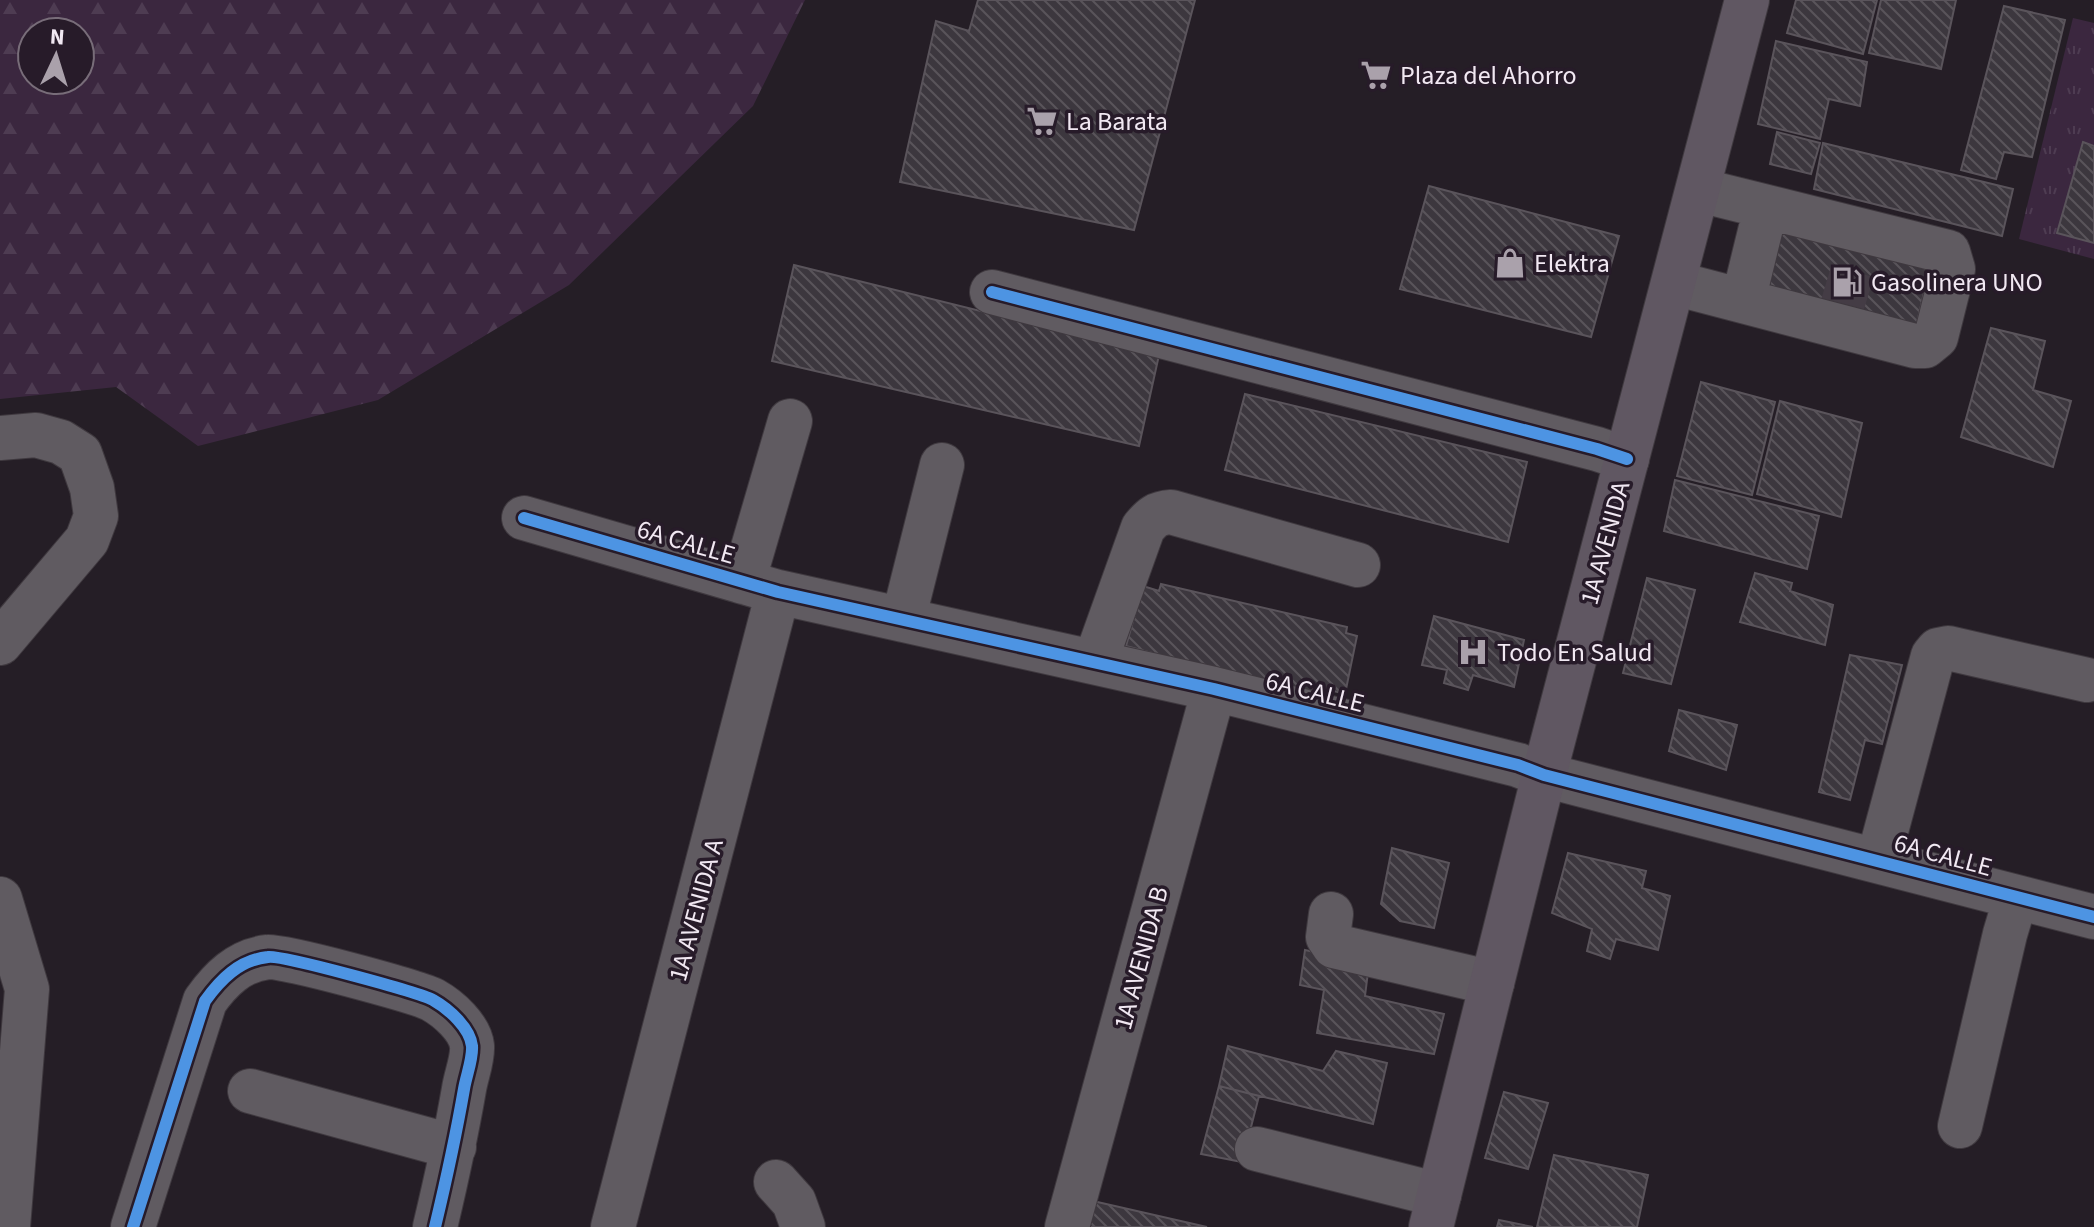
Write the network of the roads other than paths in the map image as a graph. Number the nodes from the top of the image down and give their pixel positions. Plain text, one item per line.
1 (1747, 0) edge
2 (1699, 190) junction
3 (1766, 207) junction
4 (1674, 283) junction
5 (992, 292) dead end
6 (1743, 301) junction
7 (1268, 390) dead end
8 (790, 421) dead end
9 (0, 438) edge
10 (942, 465) dead end
11 (1624, 471) junction
12 (524, 518) dead end
13 (1358, 565) dead end
14 (761, 587) junction
15 (903, 620) junction
16 (0, 643) edge
17 (1095, 662) junction
18 (2087, 680) dead end
19 (1214, 689) junction
20 (1544, 775) junction
21 (1878, 861) junction
22 (2016, 897) junction
23 (0, 899) edge
24 (1331, 914) dead end
25 (2094, 917) edge
26 (1492, 983) junction
27 (250, 1091) dead end
28 (1960, 1126) dead end
29 (454, 1147) junction
30 (1257, 1149) dead end
31 (776, 1182) dead end
32 (1435, 1211) edge
33 (8, 1227) edge
34 (133, 1227) edge
35 (435, 1227) edge
36 (613, 1227) edge
37 (803, 1227) edge
38 (1067, 1227) edge

1 - 2 main road, 1A AVENIDA
2 - 3 street
2 - 4 main road, 1A AVENIDA
3 - 6 street
3 - 6 street
4 - 6 street
4 - 11 main road, 1A AVENIDA
5 - 11 street
7 - 11 street
8 - 14 street, 1A AVENIDA A
9 - 16 street
10 - 15 street
11 - 20 main road, 1A AVENIDA
12 - 14 street, 6A CALLE
13 - 17 street
14 - 15 street, 6A CALLE
14 - 36 street, 1A AVENIDA A
15 - 17 street, 6A CALLE
17 - 19 street, 6A CALLE
18 - 21 street
19 - 20 street, 6A CALLE
19 - 38 street, 1A AVENIDA B
20 - 21 street, 6A CALLE
20 - 26 main road, 1A AVENIDA
21 - 22 street, 6A CALLE
22 - 25 street, 6A CALLE
22 - 28 street
23 - 33 street
24 - 26 street
26 - 32 main road, 1A AVENIDA
27 - 29 street
29 - 34 street
29 - 35 street
30 - 32 street
31 - 37 street

